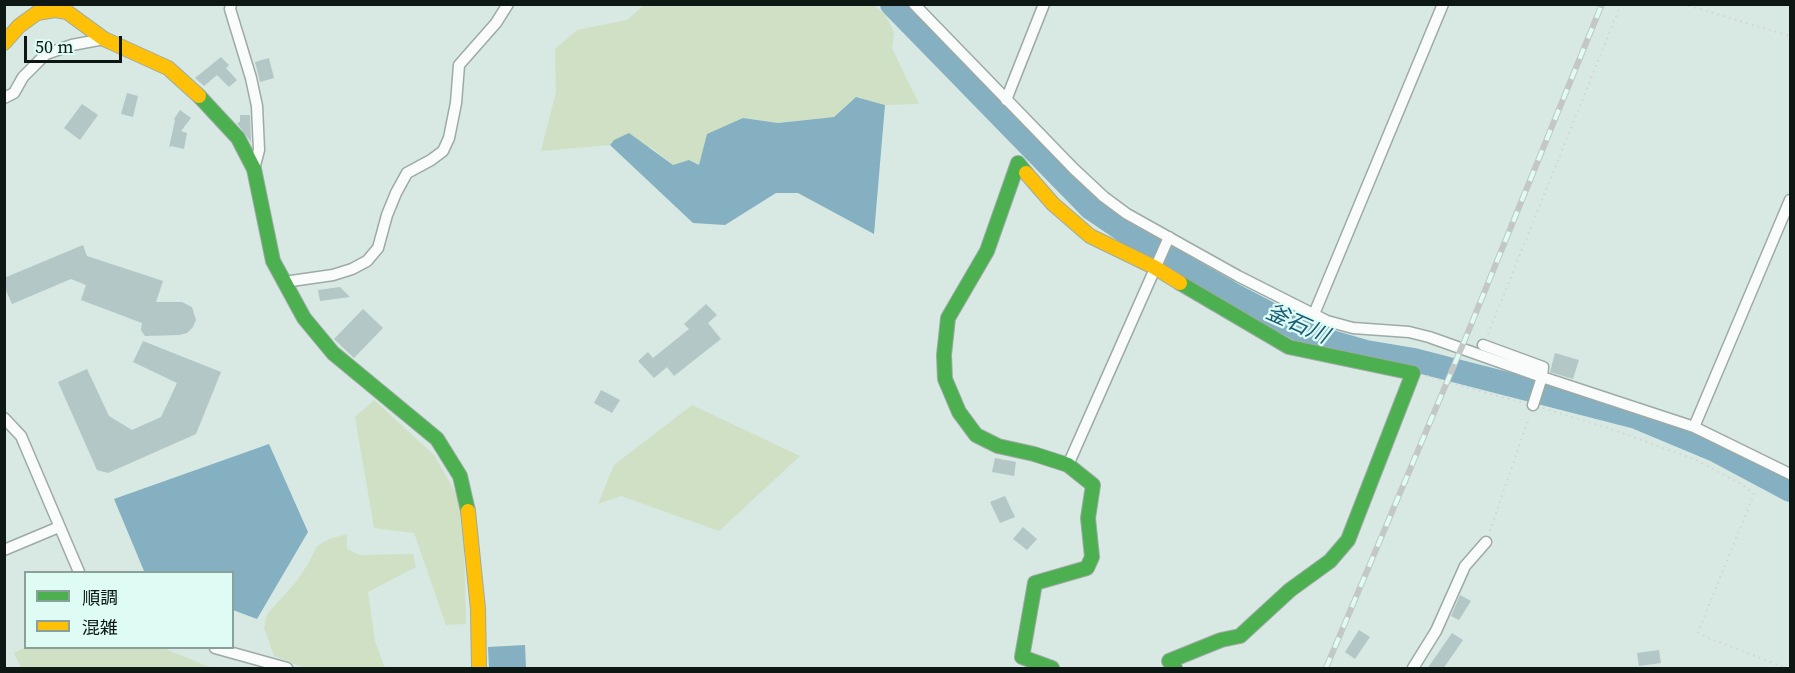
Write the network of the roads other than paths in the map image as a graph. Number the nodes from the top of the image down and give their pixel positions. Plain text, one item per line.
1 (231, 4) edge
2 (508, 4) edge
3 (914, 4) edge
4 (1044, 4) edge
5 (1443, 4) edge
6 (104, 39) junction
7 (4, 43) edge
8 (4, 98) edge
9 (1006, 100) junction
10 (254, 169) junction
11 (1791, 200) edge
12 (1167, 241) junction
13 (1155, 265) junction
14 (284, 282) junction
15 (1314, 314) junction
16 (1484, 345) road end
17 (1541, 379) junction
18 (1533, 403) road end
19 (4, 418) edge
20 (1694, 427) junction
21 (1068, 465) junction
22 (1791, 474) edge
23 (59, 527) junction
24 (1486, 542) road end
25 (4, 550) edge
26 (78, 571) edge
27 (218, 649) edge
28 (287, 669) edge
29 (478, 669) edge
30 (1052, 669) edge
31 (1175, 669) edge
32 (1413, 669) edge

1 - 10 street
2 - 14 street
3 - 9 street
4 - 9 street
5 - 15 street
6 - 7 street
6 - 8 street
6 - 10 street
9 - 12 street
10 - 14 street
11 - 20 street
12 - 13 street
12 - 15 street
13 - 21 street
13 - 21 street
13 - 31 street
14 - 29 street
15 - 17 street
16 - 17 street
17 - 18 street
17 - 20 street
19 - 23 street
20 - 22 street
21 - 30 street
23 - 25 street
23 - 26 street
24 - 32 street
27 - 28 street

